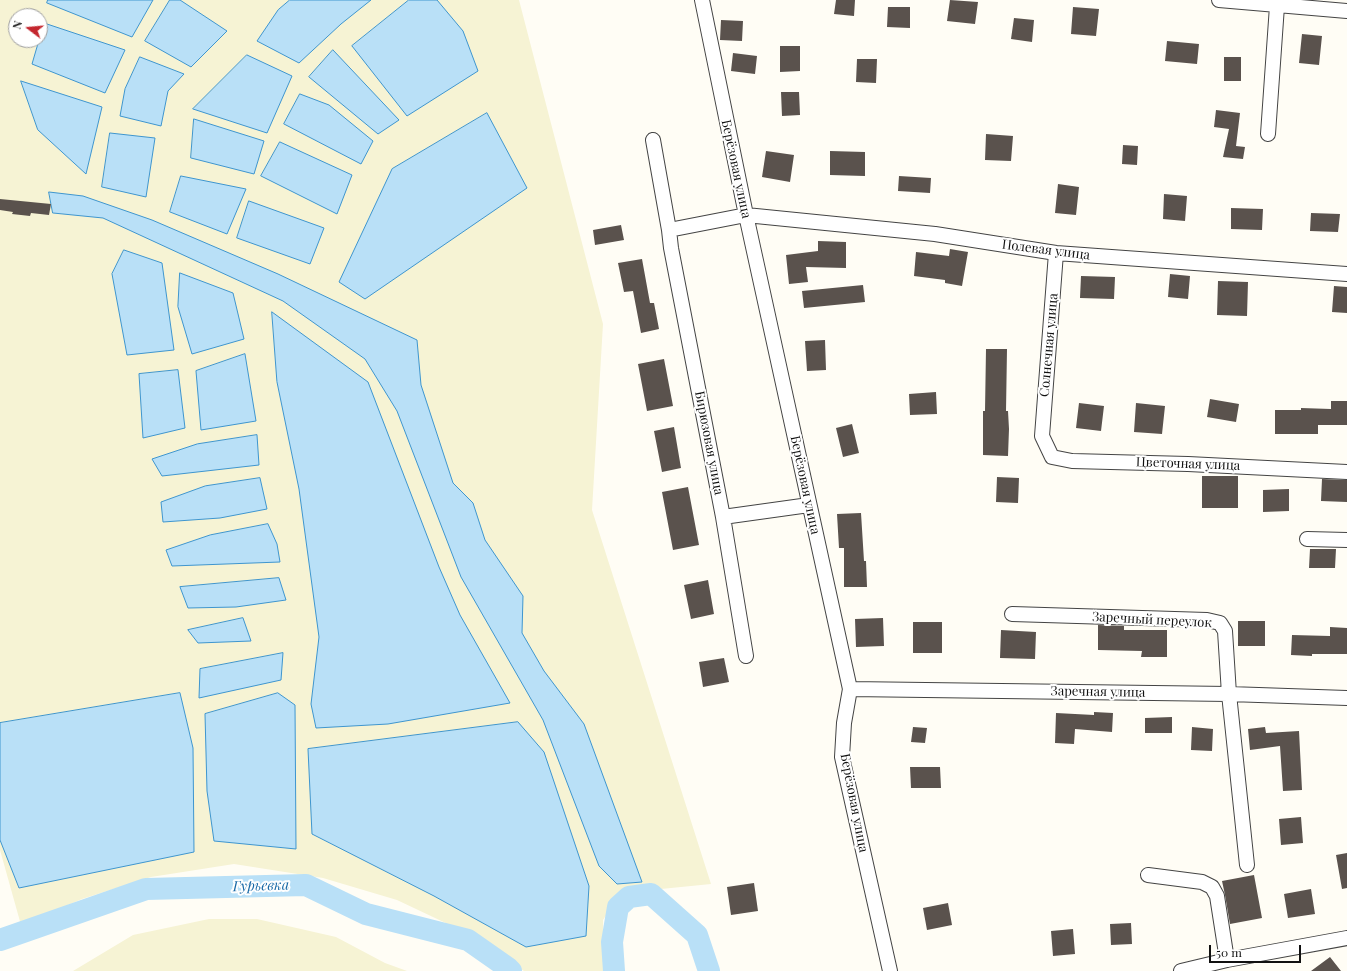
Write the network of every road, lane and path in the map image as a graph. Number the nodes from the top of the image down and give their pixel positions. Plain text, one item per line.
1 (702, 0) edge
2 (1219, 0) edge
3 (1277, 6) junction
4 (1347, 11) edge
5 (1268, 134) dead end
6 (653, 140) dead end
7 (746, 215) junction
8 (670, 230) junction
9 (1056, 253) junction
10 (1347, 274) edge
11 (1042, 436) joint
12 (1347, 472) edge
13 (810, 505) junction
14 (723, 517) junction
15 (1307, 539) dead end
16 (1347, 540) edge
17 (1012, 614) dead end
18 (746, 656) dead end
19 (850, 689) junction
20 (1229, 694) junction
21 (1347, 698) edge
22 (1247, 865) dead end
23 (1148, 875) dead end
24 (1347, 938) edge
25 (1227, 960) junction
26 (890, 971) edge
27 (1181, 971) edge

1 - 7 street, Берёзовая улица
2 - 3 street
3 - 4 street
3 - 5 street
6 - 8 street, Бирюзовая улица
7 - 8 street
7 - 9 street, Полевая улица
7 - 13 street, Берёзовая улица
8 - 14 street, Бирюзовая улица
9 - 10 street, Полевая улица
9 - 11 street, Солнечная улица
11 - 12 street, Цветочная улица
13 - 14 street
13 - 19 street, Берёзовая улица
14 - 18 street, Бирюзовая улица
15 - 16 street
17 - 20 street, Заречный переулок
19 - 20 street, Заречная улица
19 - 26 street, Берёзовая улица
20 - 21 street, Заречная улица
20 - 22 street
23 - 25 street
24 - 25 street
25 - 27 street

